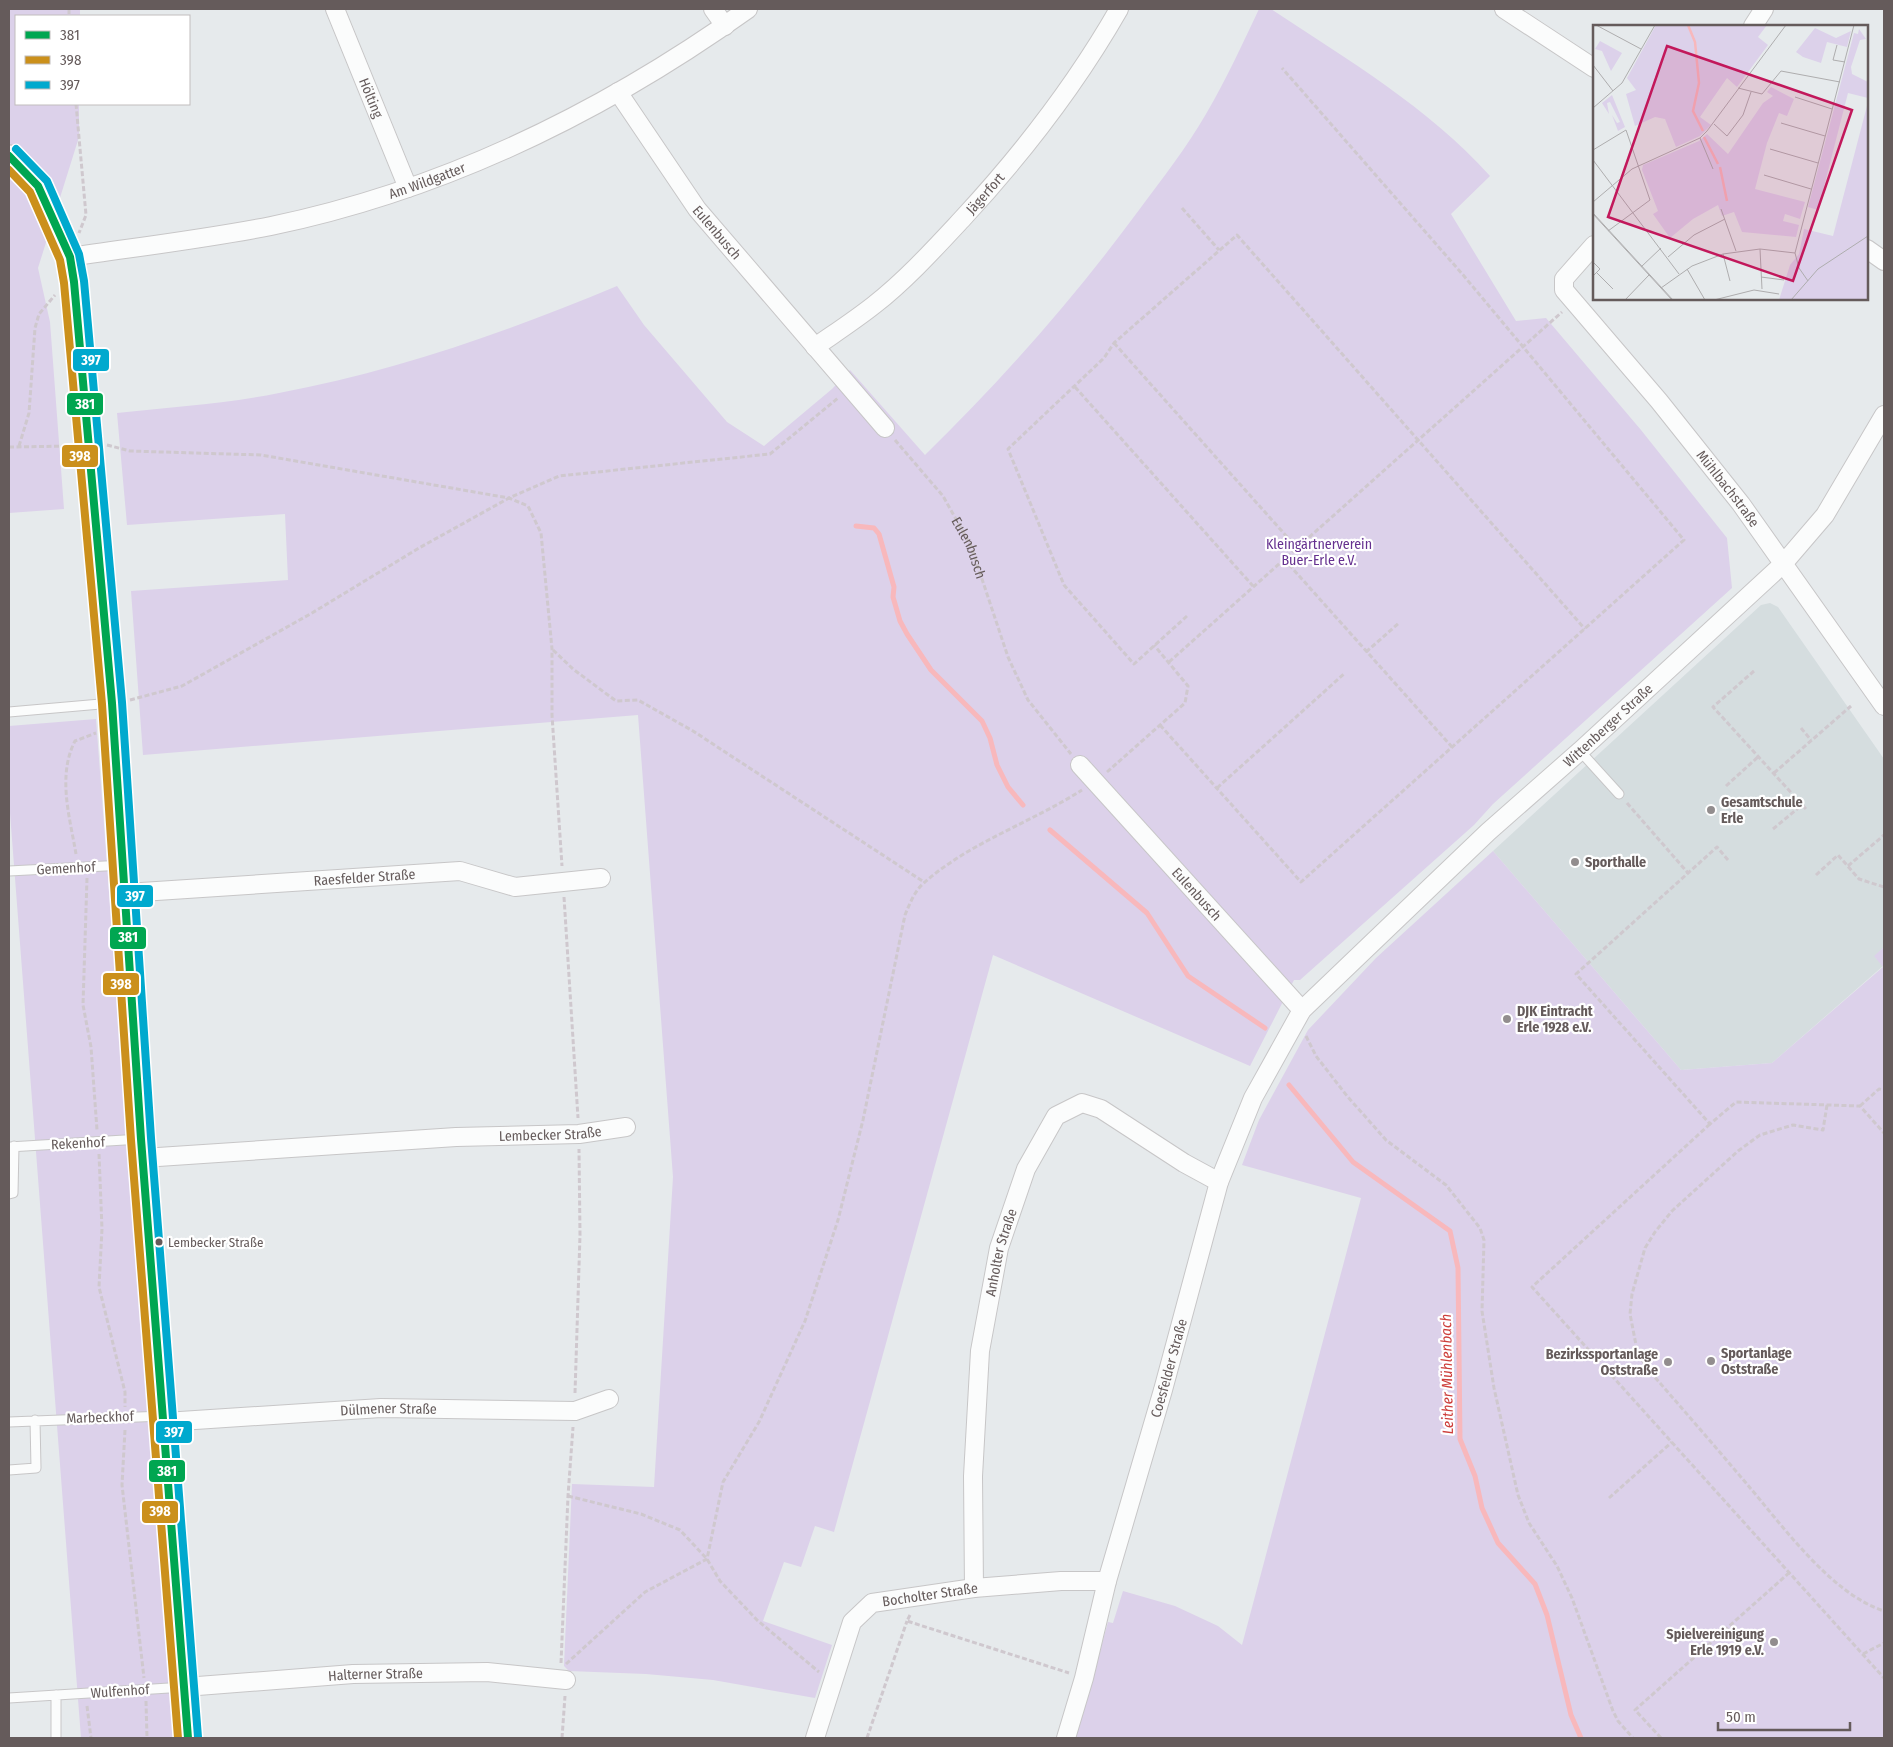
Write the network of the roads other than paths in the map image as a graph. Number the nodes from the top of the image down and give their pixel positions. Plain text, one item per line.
1 (335, 9) edge
2 (713, 9) edge
3 (748, 9) edge
4 (1119, 9) edge
5 (1504, 9) edge
6 (1764, 9) edge
7 (1754, 25) edge
8 (725, 26) junction
9 (1593, 67) edge
10 (618, 92) junction
11 (9, 156) edge
12 (408, 188) junction
13 (1593, 246) edge
14 (1868, 250) edge
15 (70, 257) junction
16 (1884, 260) edge
17 (815, 347) junction
18 (1884, 415) edge
19 (885, 428) road end
20 (1783, 564) junction
21 (112, 704) junction
22 (1884, 706) edge
23 (9, 712) edge
24 (1580, 751) junction
25 (1080, 765) road end
26 (1619, 794) road end
27 (124, 865) junction
28 (9, 871) edge
29 (601, 878) dead end
30 (126, 893) junction
31 (1302, 1010) junction
32 (626, 1127) dead end
33 (11, 1146) edge
34 (142, 1149) junction
35 (1219, 1182) junction
36 (9, 1194) edge
37 (609, 1399) dead end
38 (165, 1419) junction
39 (35, 1420) junction
40 (9, 1422) edge
41 (9, 1470) edge
42 (1108, 1581) junction
43 (974, 1588) junction
44 (566, 1680) road end
45 (185, 1687) junction
46 (56, 1695) junction
47 (9, 1698) edge
48 (56, 1738) edge
49 (188, 1738) edge
50 (815, 1738) edge
51 (1066, 1738) edge

1 - 12 street, Hölting
2 - 8 street
3 - 8 street, Am Wildgatter
4 - 17 street, Jägerfort
5 - 9 street
6 - 7 street
8 - 10 street, Am Wildgatter
10 - 12 street, Am Wildgatter
10 - 17 street, Eulenbusch
11 - 15 street
12 - 15 street, Am Wildgatter
13 - 20 street, Mühlbachstraße
14 - 16 street
15 - 21 street
17 - 19 street, Eulenbusch
18 - 20 street, Wittenberger Straße
20 - 22 street, Mühlbachstraße
20 - 24 street, Wittenberger Straße
21 - 23 lane
21 - 27 street
24 - 26 lane
24 - 31 street, Wittenberger Straße
25 - 31 street, Eulenbusch
27 - 28 lane, Gemenhof
27 - 30 street
29 - 30 street, Raesfelder Straße
30 - 34 street
31 - 35 street, Coesfelder Straße
32 - 34 street, Lembecker Straße
33 - 34 lane, Rekenhof
33 - 36 lane, Rekenhof
34 - 38 street
35 - 42 street, Coesfelder Straße
35 - 43 street, Anholter Straße
37 - 38 street, Dülmener Straße
38 - 39 lane, Marbeckhof
38 - 45 street
39 - 40 lane, Marbeckhof
39 - 41 lane
42 - 43 street, Bocholter Straße
42 - 51 street, Coesfelder Straße
43 - 50 street, Bocholter Straße
44 - 45 street, Halterner Straße
45 - 46 lane, Wulfenhof
45 - 49 street
46 - 47 lane, Wulfenhof
46 - 48 lane

